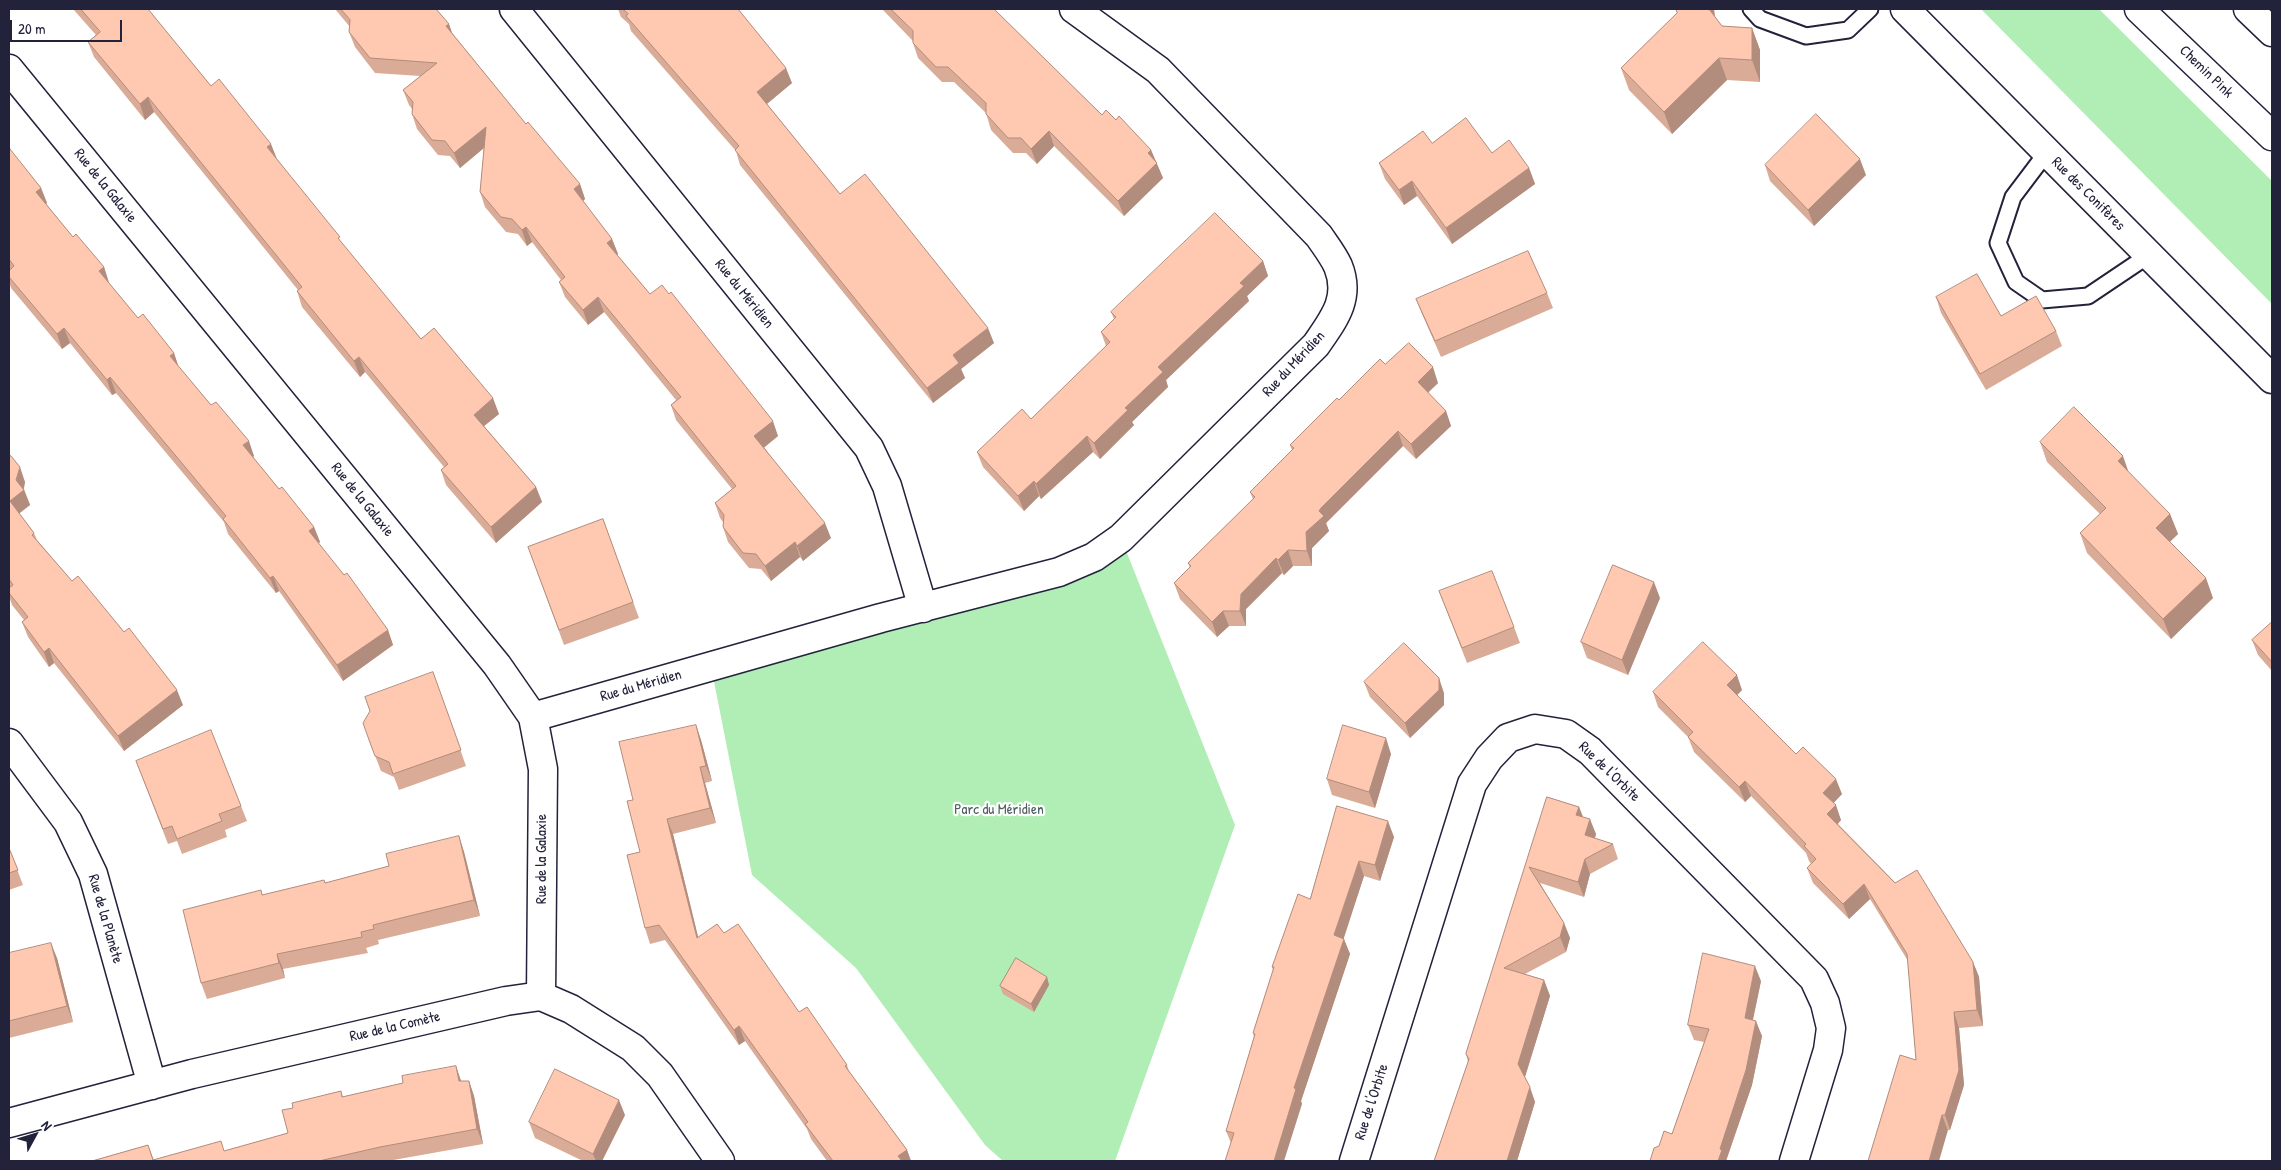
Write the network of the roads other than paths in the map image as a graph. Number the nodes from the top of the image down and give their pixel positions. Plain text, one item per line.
1 (514, 9) edge
2 (1074, 9) edge
3 (1751, 9) edge
4 (1870, 9) edge
5 (1905, 9) edge
6 (2139, 9) edge
7 (2248, 9) edge
8 (2272, 32) edge
9 (9, 69) edge
10 (2272, 136) edge
11 (2047, 152) junction
12 (2149, 255) junction
13 (2272, 379) edge
14 (923, 608) junction
15 (533, 717) junction
16 (9, 743) edge
17 (541, 996) junction
18 (152, 1085) junction
19 (9, 1123) edge
20 (720, 1161) edge
21 (1354, 1161) edge
22 (1794, 1161) edge

1 - 14 street, Rue du Méridien
2 - 14 street, Rue du Méridien
3 - 4 lane
5 - 11 street, Rue des Conifères
6 - 10 street, Chemin Pink
7 - 8 street
9 - 15 street, Rue de la Galaxie
11 - 12 street, Rue des Conifères
11 - 12 lane
12 - 13 street, Rue des Conifères
14 - 15 street, Rue du Méridien
15 - 17 street, Rue de la Galaxie
16 - 18 street, Rue de la Planète
17 - 18 street, Rue de la Comète
17 - 20 street
18 - 19 street, Rue de la Comète
21 - 22 street, Rue de l'Orbite

